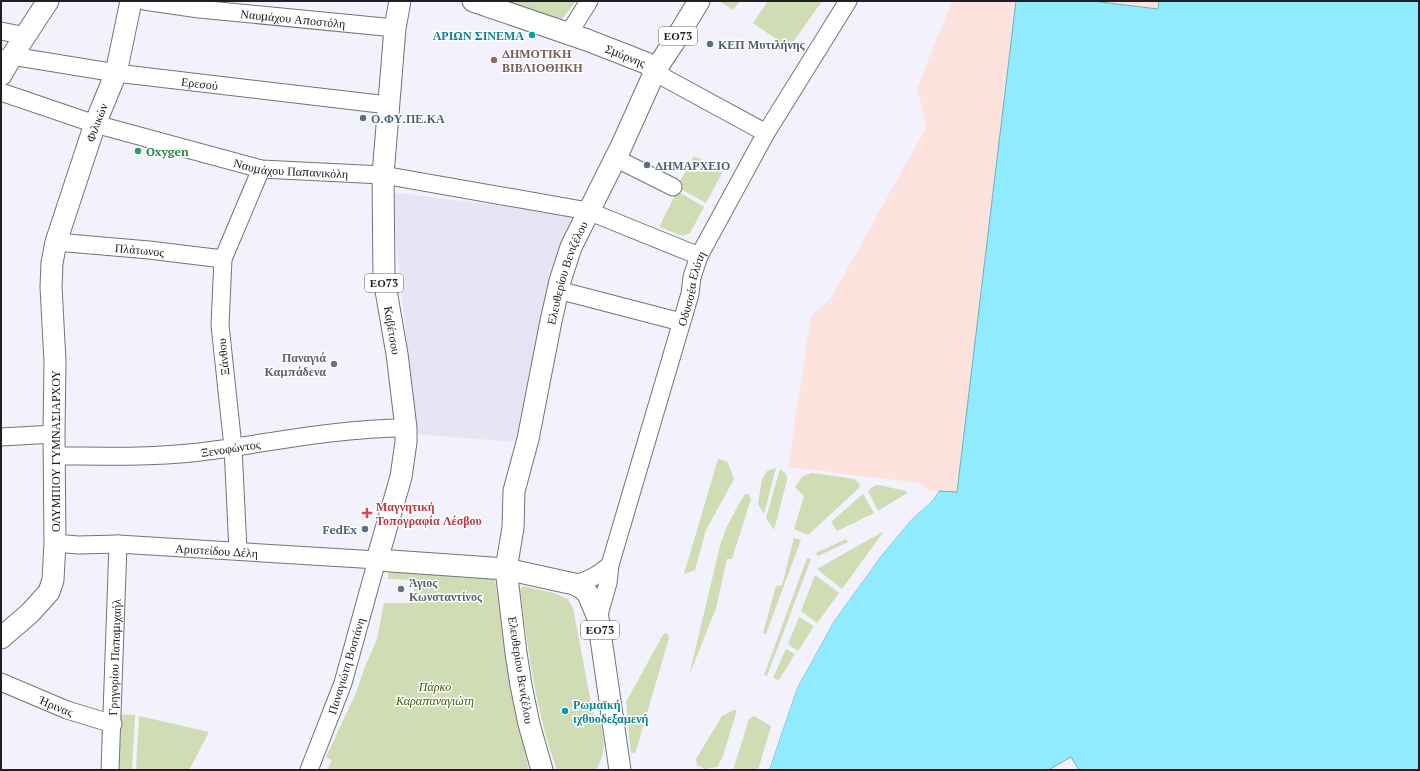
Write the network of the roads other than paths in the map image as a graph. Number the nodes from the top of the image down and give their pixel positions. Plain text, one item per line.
1 (48, 1) edge
2 (131, 1) edge
3 (144, 1) edge
4 (400, 1) edge
5 (473, 1) edge
6 (589, 1) edge
7 (699, 1) edge
8 (853, 2) edge
9 (200, 5) edge
10 (395, 28) junction
11 (1, 31) edge
12 (568, 33) junction
13 (26, 36) junction
14 (6, 58) edge
15 (656, 69) junction
16 (116, 73) junction
17 (1, 75) edge
18 (1, 92) edge
19 (388, 105) junction
20 (96, 124) junction
21 (766, 133) junction
22 (615, 158) junction
23 (260, 169) junction
24 (383, 175) junction
25 (674, 187) dead end
26 (588, 211) junction
27 (56, 242) junction
28 (698, 256) junction
29 (223, 259) junction
30 (558, 290) junction
31 (681, 322) junction
32 (406, 428) junction
33 (54, 434) junction
34 (1, 437) edge
35 (233, 447) junction
36 (54, 456) junction
37 (55, 543) junction
38 (118, 544) junction
39 (238, 551) junction
40 (377, 560) junction
41 (610, 564) junction
42 (506, 568) junction
43 (574, 584) junction
44 (598, 618) junction
45 (1, 638) edge
46 (1, 682) edge
47 (113, 724) junction
48 (616, 765) edge
49 (110, 770) edge
50 (309, 770) edge
51 (542, 770) edge

1 - 13 main road
2 - 16 main road, Φιλικών
3 - 9 street, Ναυμάχου Αποστόλη
4 - 10 main road, Καβέτσου / ΕΟ73
5 - 12 main road, Σμύρνης
6 - 12 street
7 - 15 main road, Ελευθερίου Βενιζέλου / ΕΟ73
8 - 21 street, Οδυσσέα Ελύτη
9 - 10 street, Ναυμάχου Αποστόλη
10 - 19 main road, Καβέτσου / ΕΟ73
11 - 13 street
12 - 15 main road, Σμύρνης
13 - 14 main road
14 - 16 street, Ερεσού
14 - 17 main road
15 - 21 street, Σμύρνης
15 - 22 main road, Ελευθερίου Βενιζέλου / ΕΟ73
16 - 19 street, Ερεσού
16 - 20 main road, Φιλικών
18 - 20 street, Ναυμάχου Παπανικόλη
19 - 24 main road, Καβέτσου / ΕΟ73
20 - 23 street, Ναυμάχου Παπανικόλη
20 - 27 main road, Φιλικών
21 - 28 street, Οδυσσέα Ελύτη
22 - 25 street
22 - 26 main road, Ελευθερίου Βενιζέλου / ΕΟ73
23 - 24 street, Ναυμάχου Παπανικόλη
23 - 29 street, Ξάνθου
24 - 26 street, Ναυμάχου Παπανικόλη
24 - 32 main road, Καβέτσου / ΕΟ73
26 - 28 street, Ναυμάχου Παπανικόλη
26 - 30 main road, Ελευθερίου Βενιζέλου / ΕΟ73
27 - 29 street, Πλάτωνος
27 - 33 main road, ΟΛΥΜΠΙΟΥ ΓΥΜΝΑΣΙΑΡΧΟΥ
28 - 31 street, Οδυσσέα Ελύτη
29 - 35 street, Ξάνθου
30 - 31 street
30 - 42 main road, Ελευθερίου Βενιζέλου / ΕΟ73
31 - 41 street, Οδυσσέα Ελύτη
32 - 35 street, Ξενοφώντος
32 - 40 main road, Καβέτσου / ΕΟ73
33 - 34 street
33 - 36 main road, ΟΛΥΜΠΙΟΥ ΓΥΜΝΑΣΙΑΡΧΟΥ
35 - 36 street, Ξενοφώντος
35 - 39 street, Ξάνθου
36 - 37 main road, ΟΛΥΜΠΙΟΥ ΓΥΜΝΑΣΙΑΡΧΟΥ
37 - 38 street, Αριστείδου Δέλη
37 - 45 main road, ΟΛΥΜΠΙΟΥ ΓΥΜΝΑΣΙΑΡΧΟΥ
38 - 39 street, Αριστείδου Δέλη
38 - 47 street, Γρηγορίου Παπαμιχαήλ
39 - 40 street, Αριστείδου Δέλη
40 - 42 main road, ΕΟ73
40 - 50 street, Παναγιώτη Βοστάνη
41 - 43 street
41 - 44 street, Οδυσσέα Ελύτη
42 - 43 main road, ΕΟ73
42 - 51 main road, Ελευθερίου Βενιζέλου / ΕΟ73
43 - 44 main road, ΕΟ73
44 - 48 main road, ΕΟ73
46 - 47 street, Ήρινας
47 - 49 street, Γρηγορίου Παπαμιχαήλ

